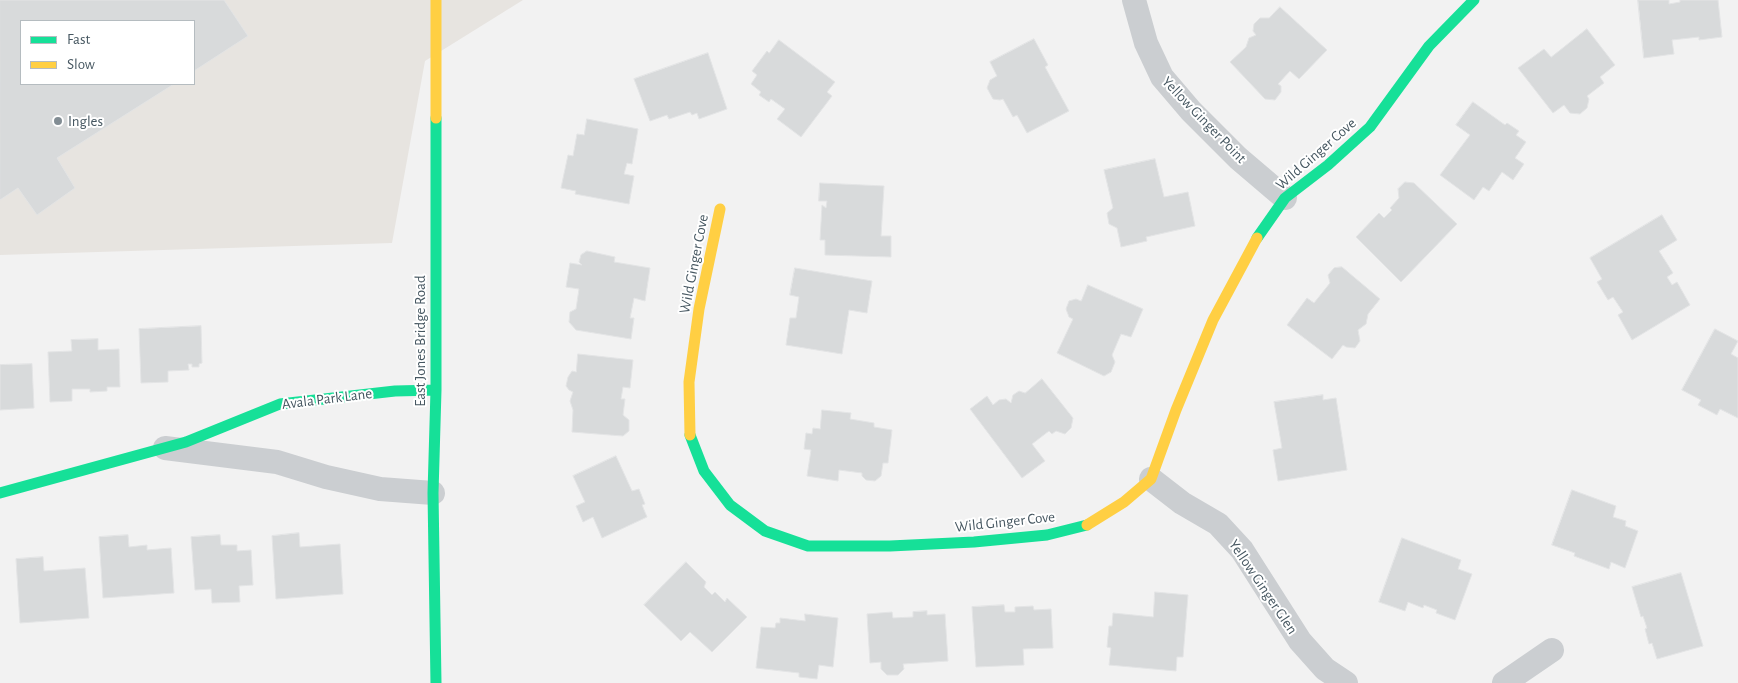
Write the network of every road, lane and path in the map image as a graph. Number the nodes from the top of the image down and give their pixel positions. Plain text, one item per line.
1 (436, 0) edge
2 (1134, 0) edge
3 (1474, 0) edge
4 (1285, 198) junction
5 (720, 209) dead end
6 (436, 390) junction
7 (165, 448) junction
8 (1151, 479) junction
9 (433, 493) junction
10 (0, 494) edge
11 (1552, 650) dead end
12 (436, 683) edge
13 (1346, 683) edge
14 (1504, 683) edge

1 - 6 street, East Jones Bridge Road
2 - 4 street, Yellow Ginger Point
3 - 4 street, Wild Ginger Cove
4 - 8 street, Wild Ginger Cove
5 - 8 street, Wild Ginger Cove
6 - 7 street, Avala Park Lane
6 - 9 street, East Jones Bridge Road
7 - 9 street, Avala Park Lane
7 - 10 street, Avala Park Lane
8 - 13 street, Yellow Ginger Glen
9 - 12 street, East Jones Bridge Road
11 - 14 street

